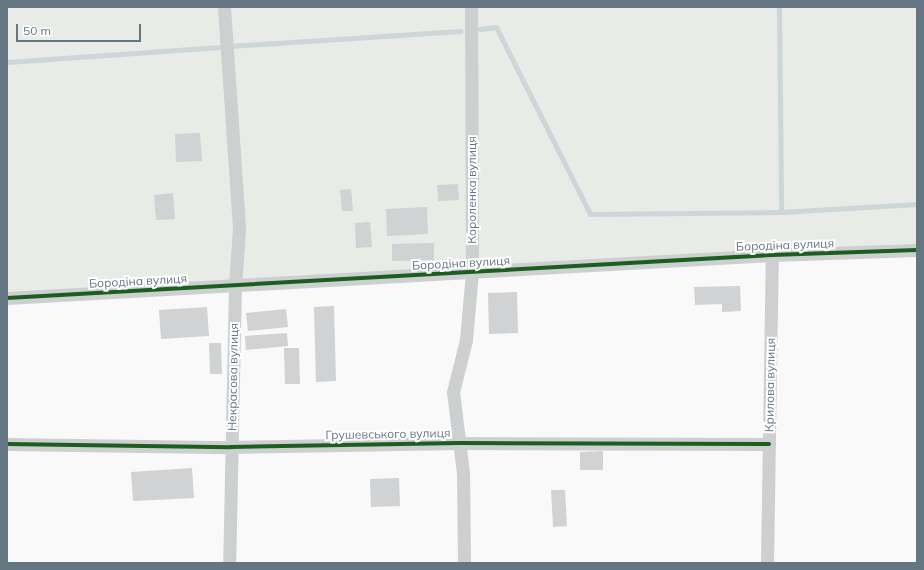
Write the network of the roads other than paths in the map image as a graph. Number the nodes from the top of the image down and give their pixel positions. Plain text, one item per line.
1 (224, 7) edge
2 (471, 7) edge
3 (917, 250) edge
4 (772, 255) junction
5 (472, 272) junction
6 (234, 286) junction
7 (7, 298) edge
8 (460, 443) junction
9 (7, 444) edge
10 (769, 444) junction
11 (231, 447) junction
12 (229, 563) edge
13 (464, 563) edge
14 (767, 563) edge

1 - 6 street, Некрасова вулиця
2 - 5 street, Короленка вулиця
3 - 4 street, Бородіна вулиця
4 - 5 street, Бородіна вулиця
4 - 10 street, Крилова вулиця
5 - 6 street, Бородіна вулиця
5 - 8 street, Короленка вулиця
6 - 7 street, Бородіна вулиця
6 - 11 street, Некрасова вулиця
8 - 10 street, Грушевського вулиця
8 - 11 street, Грушевського вулиця
8 - 13 street, Короленка вулиця
9 - 11 street, Грушевського вулиця
10 - 14 street, Крилова вулиця
11 - 12 street, Некрасова вулиця

